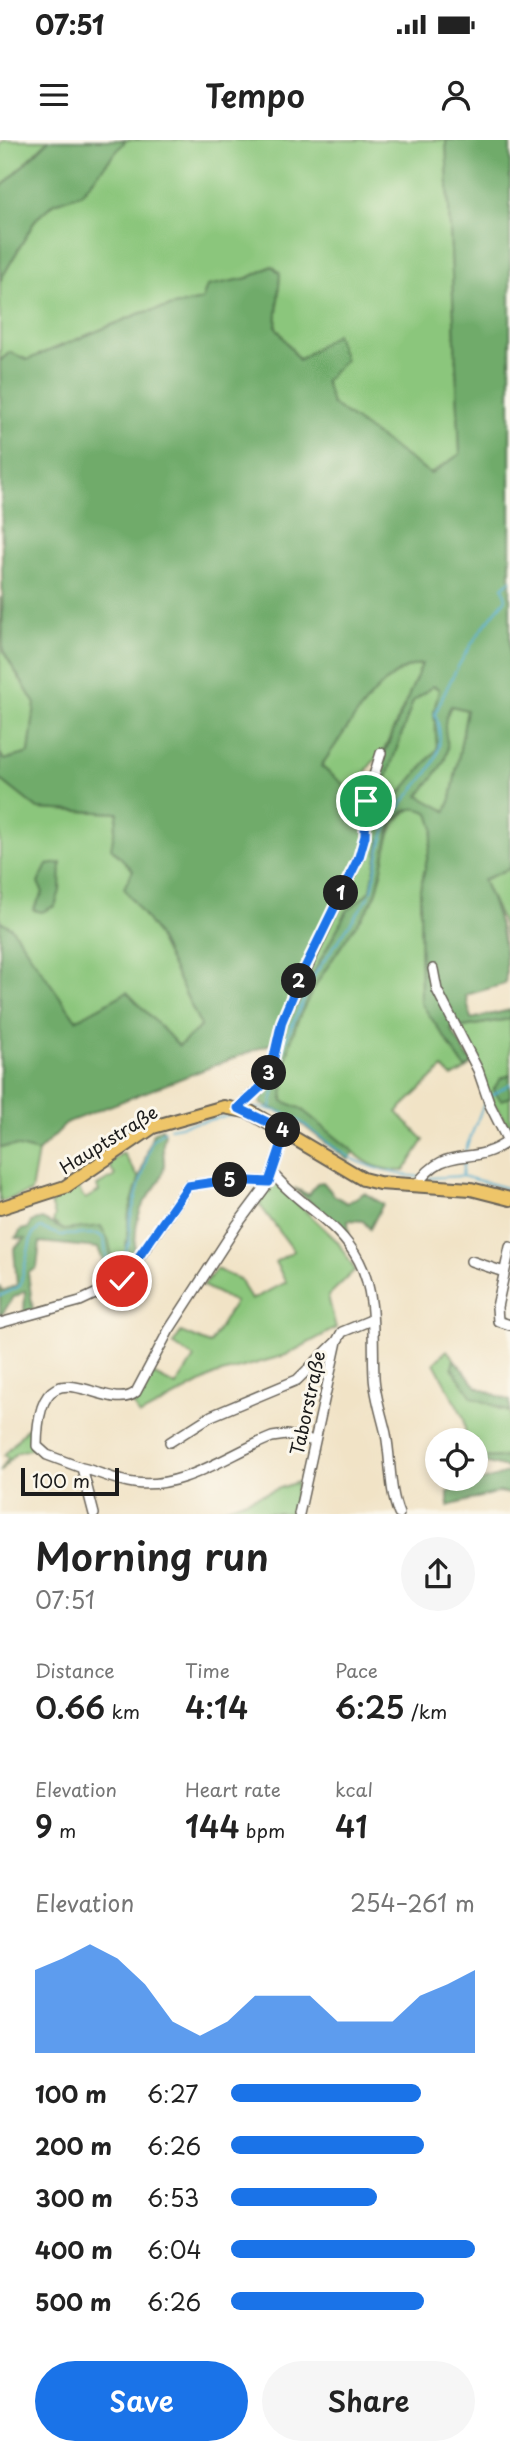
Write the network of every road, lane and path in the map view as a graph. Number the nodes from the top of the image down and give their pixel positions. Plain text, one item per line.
1 (381, 753) dead end
2 (433, 969) dead end
3 (238, 1108) junction
4 (286, 1131) junction
5 (271, 1178) junction
6 (418, 1183) junction
7 (510, 1199) edge
8 (0, 1208) edge
9 (510, 1247) edge
10 (471, 1261) dead end
11 (507, 1268) edge
12 (371, 1320) junction
13 (0, 1323) edge
14 (510, 1325) edge
15 (337, 1340) junction
16 (314, 1441) junction
17 (170, 1442) dead end
18 (82, 1468) junction
19 (94, 1514) edge
20 (299, 1514) edge
21 (398, 1514) edge

1 - 3 street
2 - 6 street
3 - 4 main road
3 - 8 main road, Hauptstraße
4 - 5 street
4 - 6 main road
5 - 12 street
5 - 13 street
5 - 18 street
6 - 7 main road
9 - 11 street
10 - 11 street
11 - 14 street
12 - 15 street, Taborstraße
12 - 21 street
15 - 16 street, Taborstraße
15 - 17 street
16 - 18 street
16 - 20 street, Taborstraße
18 - 19 street

